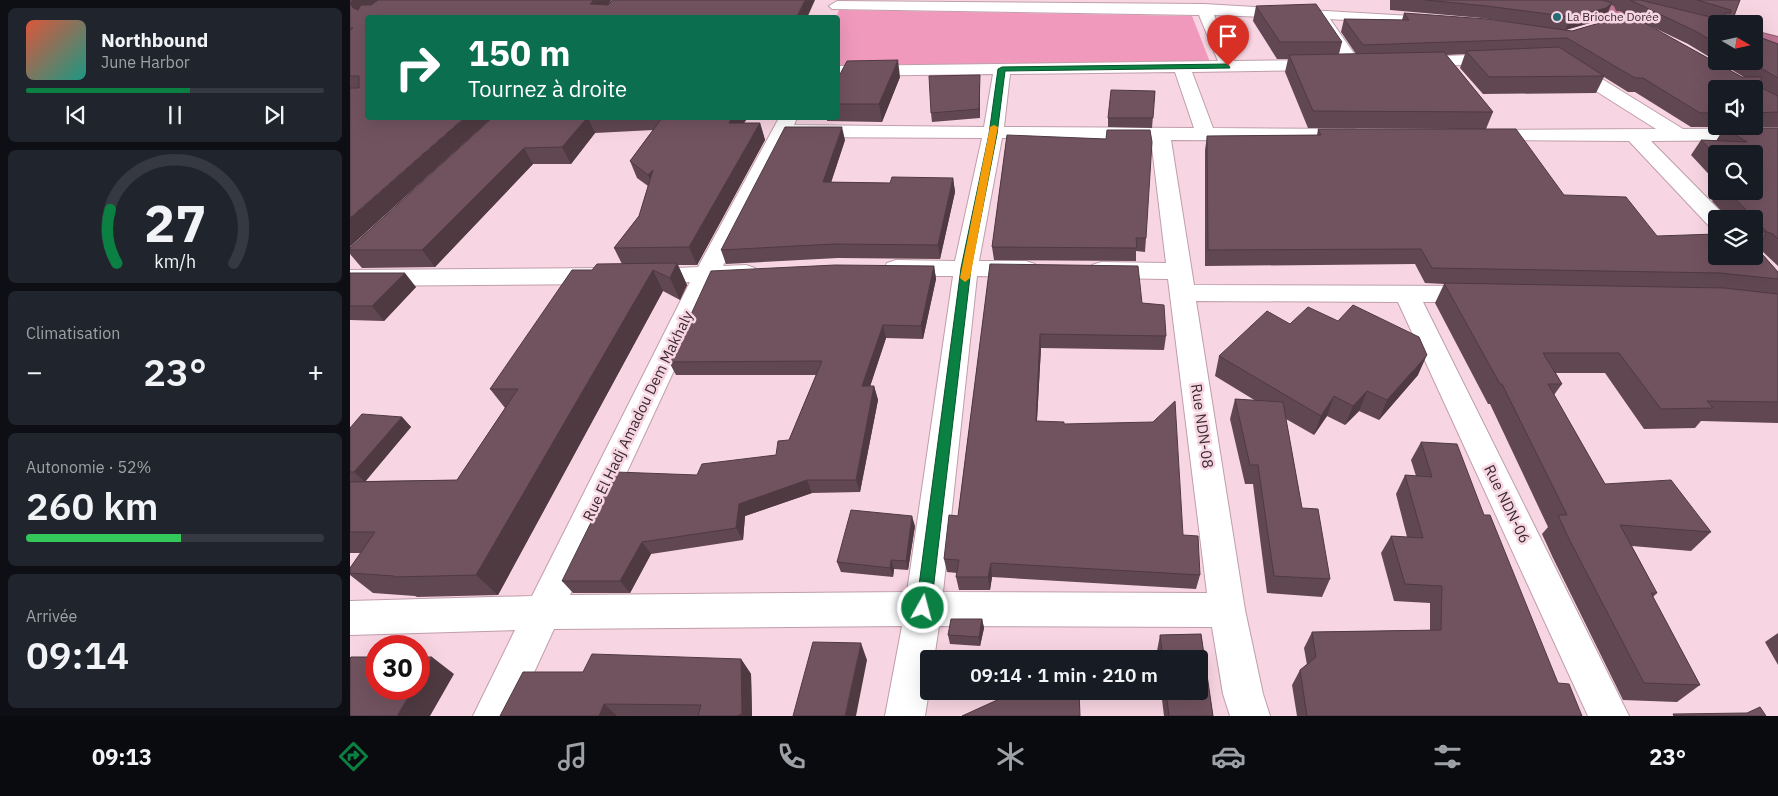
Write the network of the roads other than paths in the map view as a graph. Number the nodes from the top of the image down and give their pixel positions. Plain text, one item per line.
1 (1029, 4) edge
2 (1592, 6) edge
3 (836, 8) edge
4 (1204, 10) junction
5 (1318, 13) junction
6 (1635, 17) edge
7 (1456, 23) edge
8 (1763, 38) edge
9 (1778, 42) edge
10 (1555, 57) edge
11 (1518, 58) edge
12 (1443, 61) junction
13 (1398, 63) edge
14 (1371, 64) edge
15 (1353, 65) junction
16 (1228, 66) junction
17 (1182, 67) junction
18 (1002, 69) junction
19 (840, 71) edge
20 (1456, 76) edge
21 (784, 124) edge
22 (993, 134) junction
23 (1160, 134) junction
24 (1778, 134) edge
25 (1206, 135) junction
26 (1375, 135) edge
27 (1465, 136) edge
28 (1635, 136) junction
29 (1681, 136) junction
30 (1708, 212) edge
31 (352, 266) edge
32 (877, 268) edge
33 (966, 268) junction
34 (1053, 269) edge
35 (1082, 269) edge
36 (772, 272) edge
37 (706, 275) junction
38 (1181, 282) junction
39 (1406, 293) junction
40 (1503, 295) edge
41 (923, 608) junction
42 (1227, 610) junction
43 (544, 611) junction
44 (350, 618) edge
45 (493, 716) edge
46 (904, 716) edge
47 (1250, 716) edge
48 (1609, 716) edge

1 - 3 street
1 - 4 street
2 - 6 street
4 - 5 street
4 - 16 street
5 - 7 street
5 - 15 street
8 - 9 highway
10 - 29 street
11 - 12 street
12 - 13 street
12 - 20 street
14 - 15 street
15 - 16 street
16 - 17 street
17 - 18 street
17 - 25 street
18 - 19 street
18 - 22 street
21 - 22 street
21 - 37 street, Rue El Hadj Amadou Dem Makhaly
22 - 23 street
22 - 33 street
23 - 25 street
23 - 38 street, Rue NDN-08
24 - 29 street
25 - 26 street
27 - 28 street
28 - 29 street
28 - 30 street
31 - 37 street
32 - 33 street
33 - 34 street
33 - 41 street
35 - 38 street
36 - 37 street
37 - 43 street, Rue El Hadj Amadou Dem Makhaly
38 - 39 street
38 - 42 street, Rue NDN-08
39 - 40 street
39 - 48 street, Rue NDN-06
41 - 42 street
41 - 43 street
41 - 46 street
42 - 47 street, Rue NDN-08
43 - 44 street
43 - 45 street, Rue El Hadj Amadou Dem Makhaly

